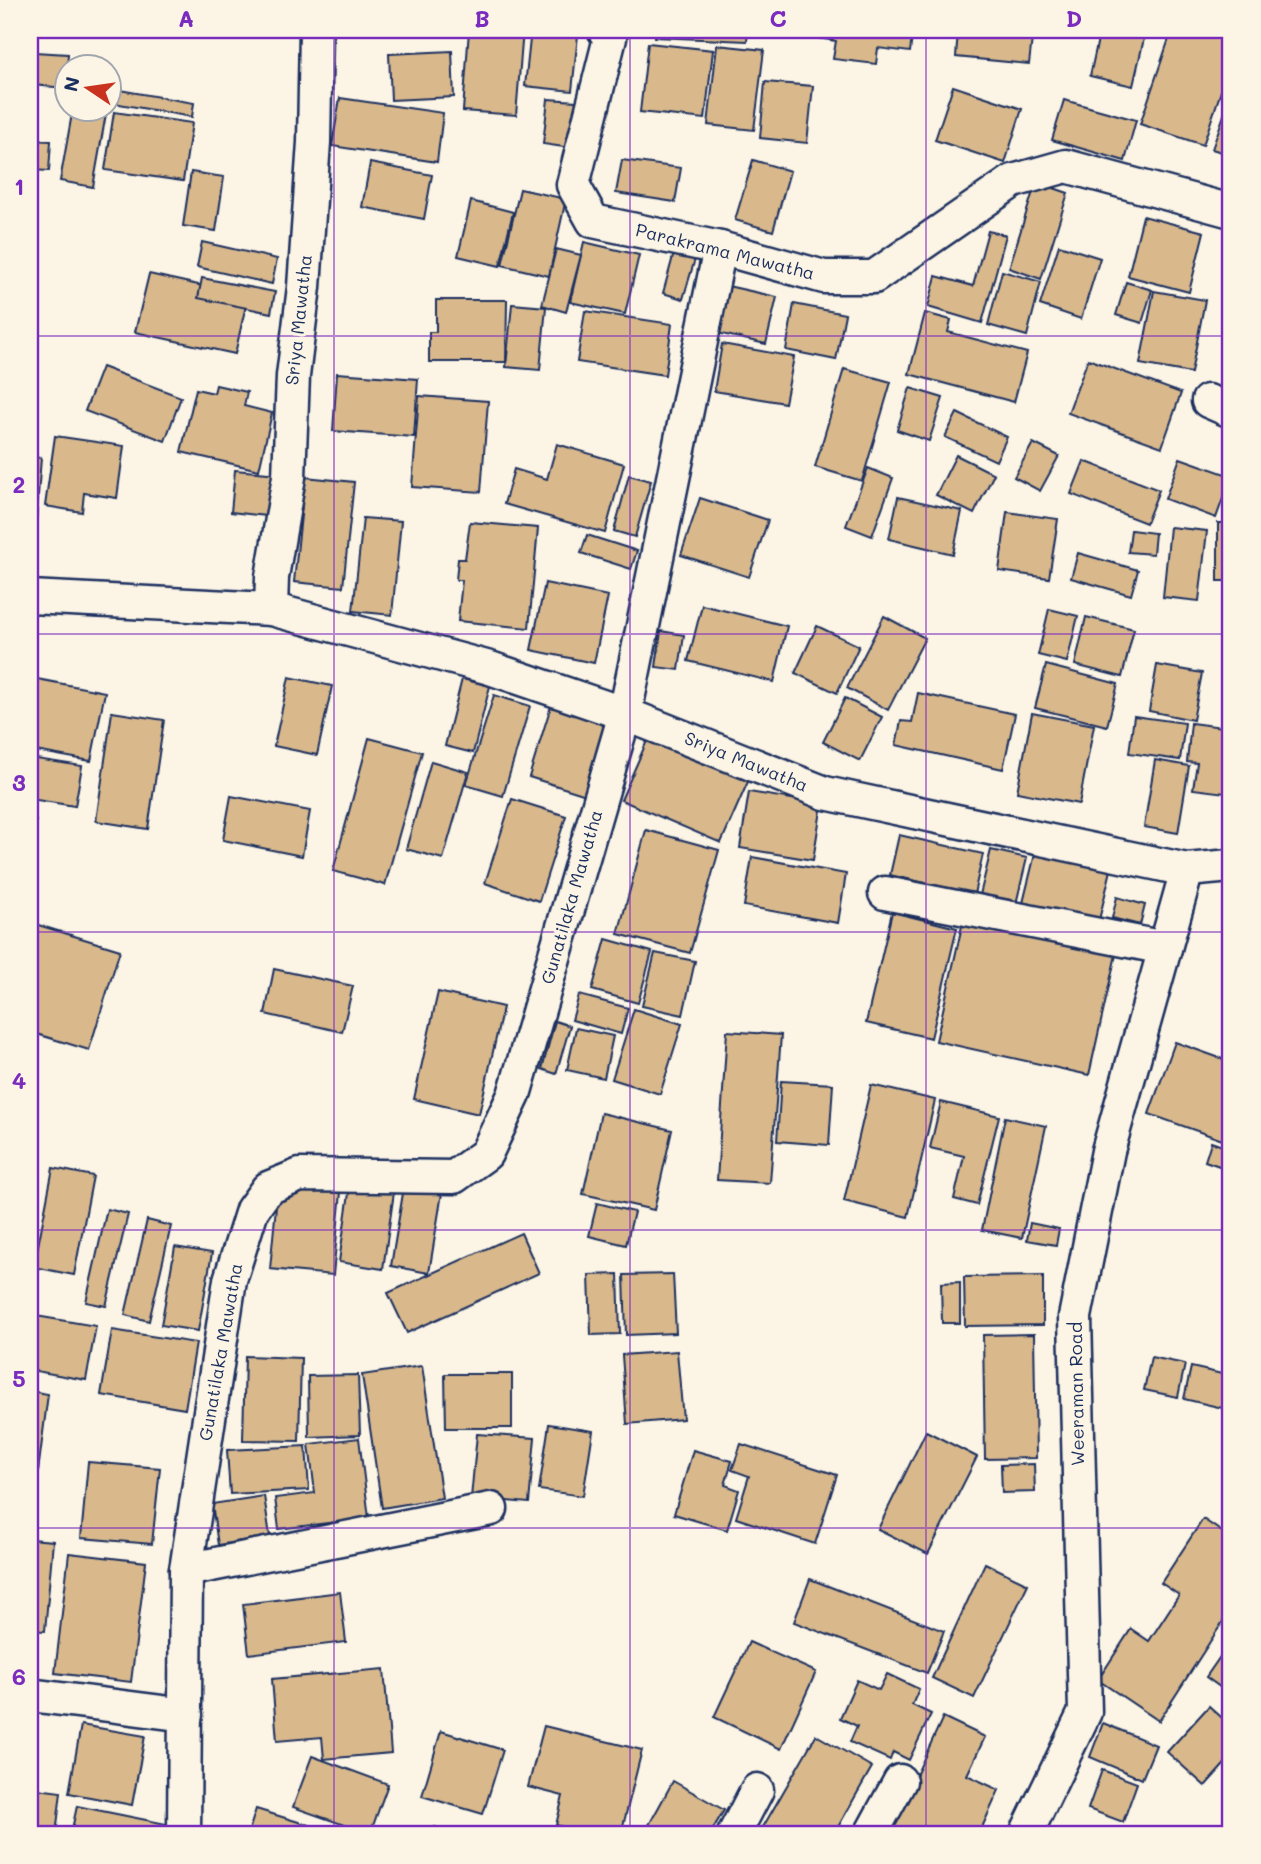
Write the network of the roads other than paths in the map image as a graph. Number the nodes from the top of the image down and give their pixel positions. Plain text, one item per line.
1 (316, 30) edge
2 (604, 30) edge
3 (1231, 211) edge
4 (720, 248) junction
5 (30, 597) edge
6 (271, 609) junction
7 (625, 714) junction
8 (1231, 866) edge
9 (1187, 870) junction
10 (885, 892) dead end
11 (1165, 948) junction
12 (491, 1509) dead end
13 (186, 1570) junction
14 (30, 1695) edge
15 (186, 1715) junction
16 (900, 1781) dead end
17 (757, 1790) dead end
18 (184, 1834) edge
19 (734, 1834) edge
20 (871, 1834) edge
21 (1026, 1834) edge

1 - 6 street, Sriya Mawatha
2 - 4 street, Parakrama Mawatha
3 - 4 street, Parakrama Mawatha
4 - 7 street, Gunatilaka Mawatha
5 - 6 street, Sriya Mawatha
6 - 7 street, Sriya Mawatha
7 - 9 street, Sriya Mawatha
7 - 13 street, Gunatilaka Mawatha
8 - 9 street, Sriya Mawatha
9 - 11 street, Weeraman Road
10 - 11 street
11 - 21 street, Weeraman Road
12 - 13 street
13 - 15 street, Gunatilaka Mawatha
14 - 15 street
15 - 18 street, Gunatilaka Mawatha
16 - 20 street
17 - 19 street

